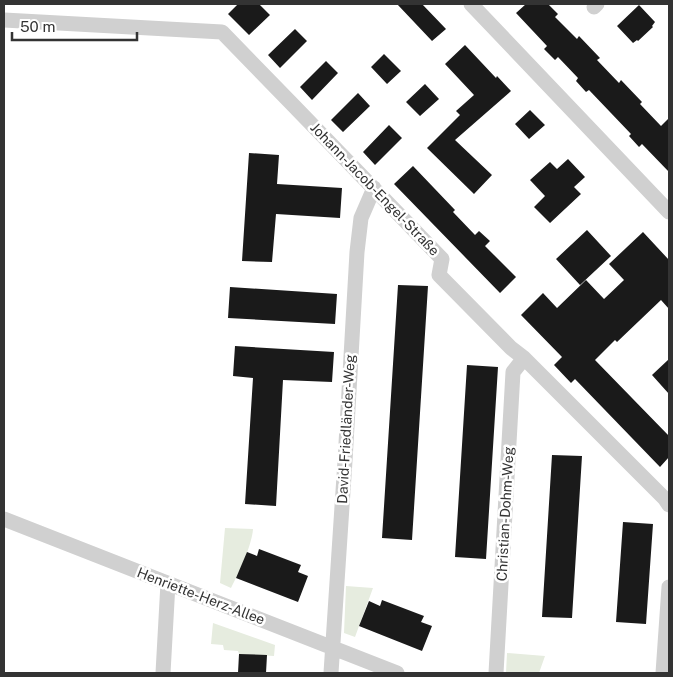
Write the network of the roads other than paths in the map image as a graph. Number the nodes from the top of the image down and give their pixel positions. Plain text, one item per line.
1 (471, 4) edge
2 (4, 20) edge
3 (374, 188) junction
4 (669, 212) edge
5 (524, 358) junction
6 (669, 505) edge
7 (4, 519) edge
8 (168, 583) junction
9 (669, 587) edge
10 (332, 648) junction
11 (163, 673) edge
12 (331, 673) edge
13 (397, 673) edge
14 (496, 673) edge
15 (664, 673) edge

1 - 4 street
2 - 3 street, Johann-Jacob-Engel-Straße
3 - 5 street, Johann-Jacob-Engel-Straße
3 - 10 street, David-Friedländer-Weg
5 - 6 street, Johann-Jacob-Engel-Straße
5 - 14 street, Christian-Dohm-Weg
7 - 8 street, Henriette-Herz-Allee
8 - 10 street, Henriette-Herz-Allee
8 - 11 street
9 - 15 street
10 - 12 street, David-Friedländer-Weg
10 - 13 street, Henriette-Herz-Allee

